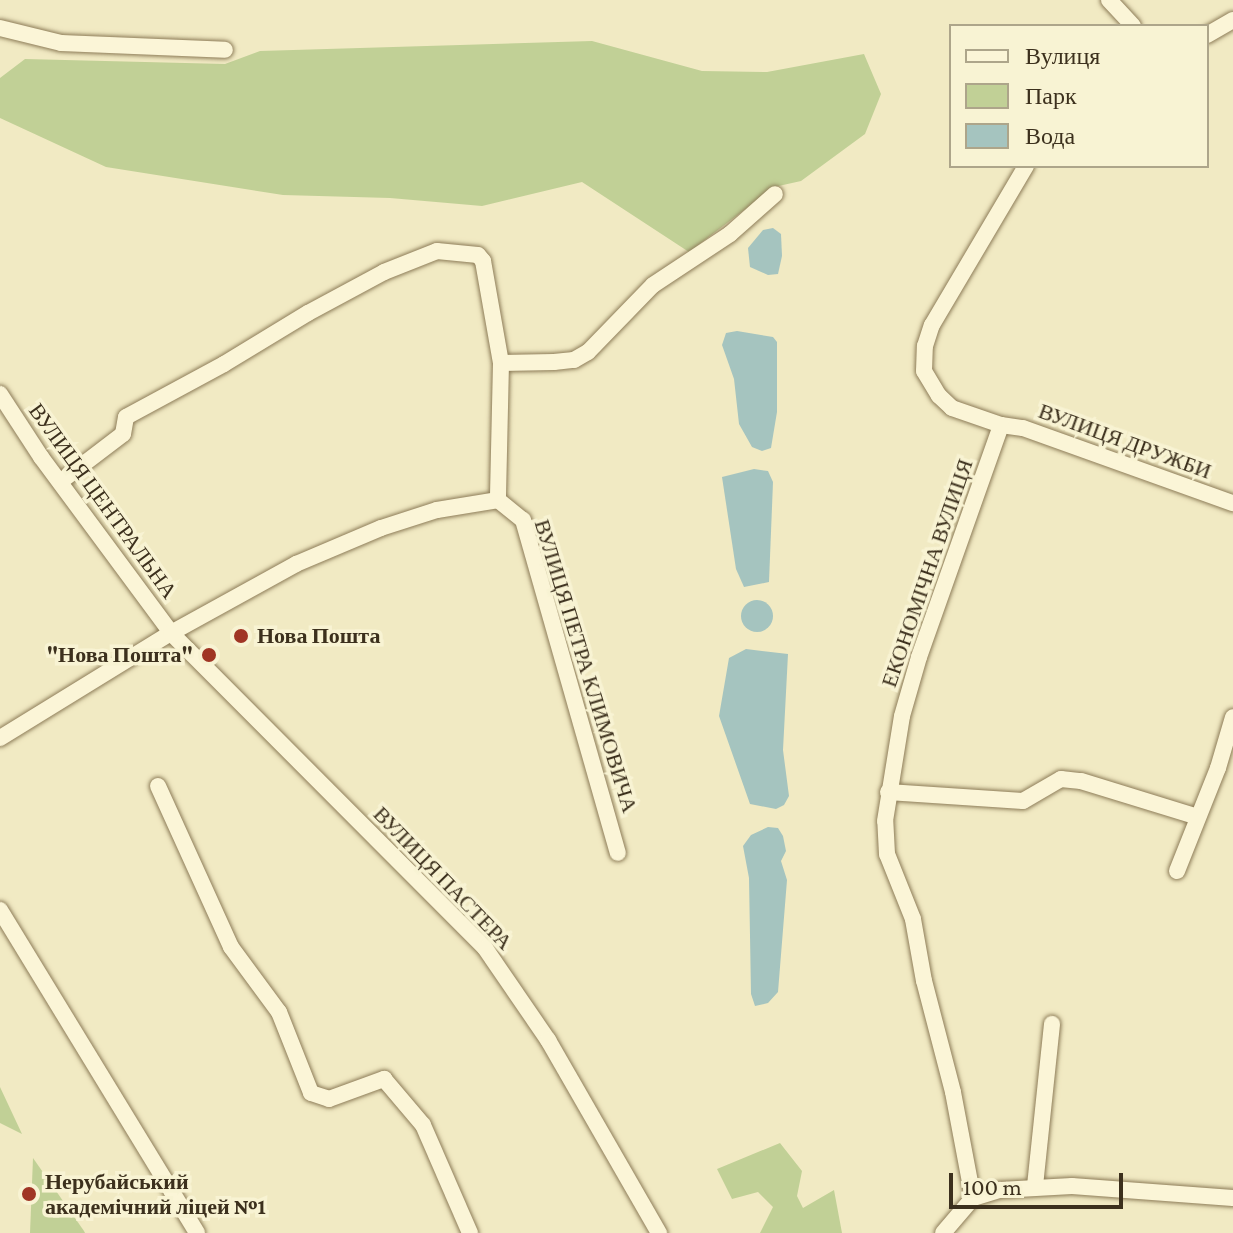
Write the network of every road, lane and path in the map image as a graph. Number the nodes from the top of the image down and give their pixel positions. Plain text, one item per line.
1 (1109, 0) edge
2 (1233, 20) edge
3 (1131, 24) edge
4 (0, 28) edge
5 (1209, 34) edge
6 (225, 50) dead end
7 (1025, 168) edge
8 (775, 194) dead end
9 (501, 363) junction
10 (0, 394) edge
11 (1001, 425) junction
12 (60, 482) junction
13 (498, 500) junction
14 (1233, 503) edge
15 (171, 633) junction
16 (1233, 717) edge
17 (0, 738) edge
18 (158, 786) dead end
19 (888, 792) junction
20 (1198, 817) junction
21 (618, 853) dead end
22 (1177, 871) dead end
23 (0, 910) edge
24 (1052, 1024) dead end
25 (1035, 1186) junction
26 (973, 1198) junction
27 (1233, 1198) edge
28 (197, 1233) edge
29 (470, 1233) edge
30 (659, 1233) edge
31 (943, 1233) edge

1 - 3 street
2 - 5 street
4 - 6 street
7 - 11 street
8 - 9 street
9 - 12 street
9 - 13 street
10 - 12 street, ВУЛИЦЯ ЦЕНТРАЛЬНА
11 - 14 street, ВУЛИЦЯ ДРУЖБИ
11 - 19 street, ЕКОНОМІЧНА ВУЛИЦЯ
12 - 15 street, ВУЛИЦЯ ЦЕНТРАЛЬНА
13 - 15 street
13 - 21 street, ВУЛИЦЯ ПЕТРА КЛИМОВИЧА
15 - 17 street
15 - 30 street, ВУЛИЦЯ ПАСТЕРА
16 - 20 street
18 - 29 street
19 - 20 street
19 - 26 street, ЕКОНОМІЧНА ВУЛИЦЯ
20 - 22 street
23 - 28 street
24 - 25 street
25 - 26 street
25 - 27 street
26 - 31 street

